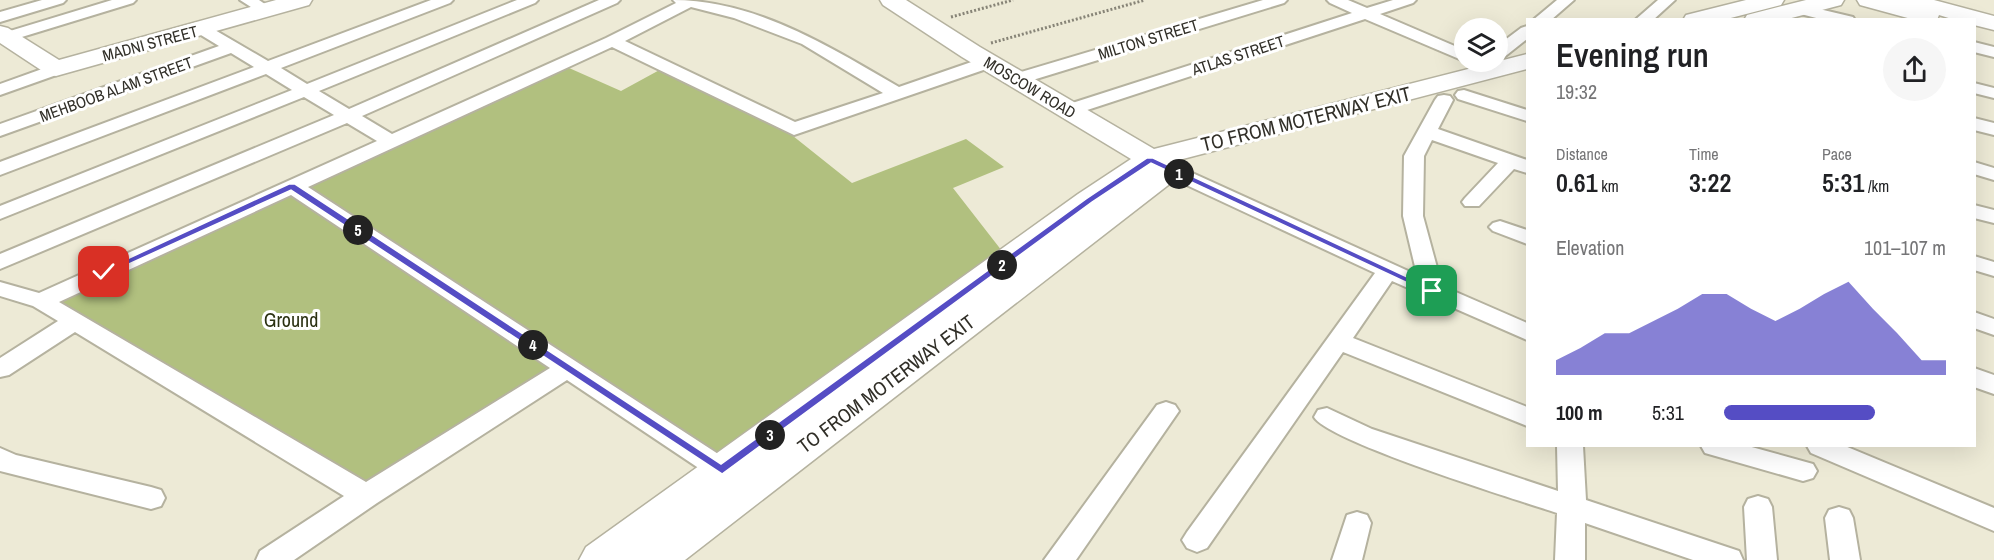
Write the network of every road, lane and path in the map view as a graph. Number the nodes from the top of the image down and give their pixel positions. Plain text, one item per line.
1 (58, 0) edge
2 (128, 0) edge
3 (302, 0) edge
4 (445, 0) edge
5 (530, 0) edge
6 (612, 0) edge
7 (891, 0) edge
8 (1013, 0) edge
9 (1145, 0) edge
10 (1279, 0) edge
11 (1335, 0) edge
12 (1408, 0) edge
13 (1566, 0) edge
14 (1667, 0) edge
15 (1773, 0) edge
16 (1833, 0) edge
17 (1868, 0) edge
18 (1908, 0) edge
19 (686, 1) edge
20 (258, 5) edge
21 (1798, 9) junction
22 (1941, 10) edge
23 (1366, 14) junction
24 (1544, 18) edge
25 (1645, 18) edge
26 (1702, 18) edge
27 (1763, 18) edge
28 (1838, 18) edge
29 (1974, 18) edge
30 (1976, 19) edge
31 (927, 23) junction
32 (1994, 23) edge
33 (2, 29) edge
34 (202, 29) junction
35 (1976, 29) edge
36 (1526, 32) edge
37 (1994, 34) edge
38 (612, 40) junction
39 (1508, 46) edge
40 (233, 47) junction
41 (1976, 48) edge
42 (1454, 52) edge
43 (1994, 52) edge
44 (978, 56) junction
45 (1508, 61) edge
46 (1526, 61) edge
47 (268, 67) junction
48 (56, 69) junction
49 (1454, 72) edge
50 (1526, 78) edge
51 (1017, 79) junction
52 (1976, 88) edge
53 (0, 90) edge
54 (306, 90) junction
55 (1994, 93) edge
56 (898, 94) junction
57 (1454, 97) junction
58 (1069, 110) junction
59 (350, 115) junction
60 (1526, 116) edge
61 (1976, 124) edge
62 (1994, 129) edge
63 (0, 130) edge
64 (1427, 132) junction
65 (392, 141) junction
66 (1519, 164) edge
67 (1160, 165) junction
68 (0, 169) edge
69 (1976, 169) edge
70 (1994, 174) edge
71 (292, 186) junction
72 (1472, 202) dead end
73 (1976, 212) edge
74 (0, 213) edge
75 (1994, 217) edge
76 (1500, 227) dead end
77 (1526, 238) edge
78 (0, 262) edge
79 (1976, 264) edge
80 (1994, 269) edge
81 (1388, 271) junction
82 (0, 289) edge
83 (1432, 291) junction
84 (41, 301) junction
85 (75, 321) junction
86 (1976, 321) edge
87 (1994, 327) edge
88 (1526, 332) edge
89 (1338, 341) junction
90 (0, 369) edge
91 (567, 369) junction
92 (1976, 379) edge
93 (1994, 385) edge
94 (1166, 411) dead end
95 (1327, 417) dead end
96 (1526, 417) edge
97 (1570, 447) edge
98 (1718, 447) edge
99 (1822, 447) edge
100 (2, 463) edge
101 (722, 470) junction
102 (1803, 471) dead end
103 (367, 496) junction
104 (151, 498) dead end
105 (1572, 507) junction
106 (1758, 507) dead end
107 (1839, 518) dead end
108 (1994, 520) edge
109 (1357, 523) dead end
110 (1197, 540) dead end
111 (272, 560) edge
112 (601, 560) edge
113 (652, 560) edge
114 (1059, 560) edge
115 (1347, 560) edge
116 (1570, 560) edge
117 (1728, 560) edge
118 (1762, 560) edge
119 (1845, 560) edge

1 - 33 street
2 - 33 street
3 - 20 main road, MADNI STREET
4 - 47 street
5 - 54 street
6 - 59 street
7 - 31 main road, MOSCOW ROAD
8 - 31 path
9 - 44 path
10 - 51 street, MILTON STREET
11 - 23 street
12 - 23 street, ATLAS STREET
13 - 24 street
14 - 25 street
15 - 26 main road
16 - 21 main road
17 - 22 main road
18 - 22 main road
19 - 38 street
19 - 56 street
20 - 34 main road, MADNI STREET
21 - 27 main road
21 - 28 street
22 - 29 main road
23 - 42 street
23 - 58 street, ATLAS STREET
30 - 32 main road
31 - 44 main road, MOSCOW ROAD
33 - 48 main road
34 - 40 street
34 - 48 main road, MADNI STREET
35 - 37 main road
36 - 39 street
38 - 56 street
38 - 65 street
40 - 47 street
40 - 63 street, MEHBOOB ALAM STREET
41 - 43 street
44 - 51 main road, MOSCOW ROAD
44 - 56 street
45 - 46 main road, TO FROM MOTERWAY EXIT
47 - 54 street
47 - 68 street
48 - 53 street, MADNI STREET
49 - 67 main road, TO FROM MOTERWAY EXIT
50 - 57 main road, TO FROM MOTERWAY EXIT
51 - 58 main road, MOSCOW ROAD
52 - 55 street
54 - 59 street
54 - 74 street
57 - 60 street
57 - 64 street
57 - 67 main road, TO FROM MOTERWAY EXIT
58 - 67 main road, MOSCOW ROAD
59 - 65 street
59 - 78 street
61 - 62 street
64 - 66 street
64 - 83 street
65 - 71 street
66 - 72 street
67 - 81 street
67 - 101 main road, TO FROM MOTERWAY EXIT
67 - 113 main road, TO FROM MOTERWAY EXIT
69 - 70 street
71 - 84 street
71 - 91 street
73 - 75 street
76 - 77 street
79 - 80 street
81 - 83 street
81 - 89 street
82 - 84 street
83 - 88 street
84 - 85 street
85 - 90 street
85 - 103 street
86 - 87 street
89 - 96 street
89 - 110 street
91 - 101 street
91 - 103 street
92 - 93 street
94 - 114 street
95 - 105 street
97 - 105 street
98 - 102 street
99 - 108 street
100 - 104 street
101 - 112 main road, TO FROM MOTERWAY EXIT
103 - 111 street
105 - 116 street
105 - 117 street
106 - 118 street
107 - 119 street
109 - 115 street

